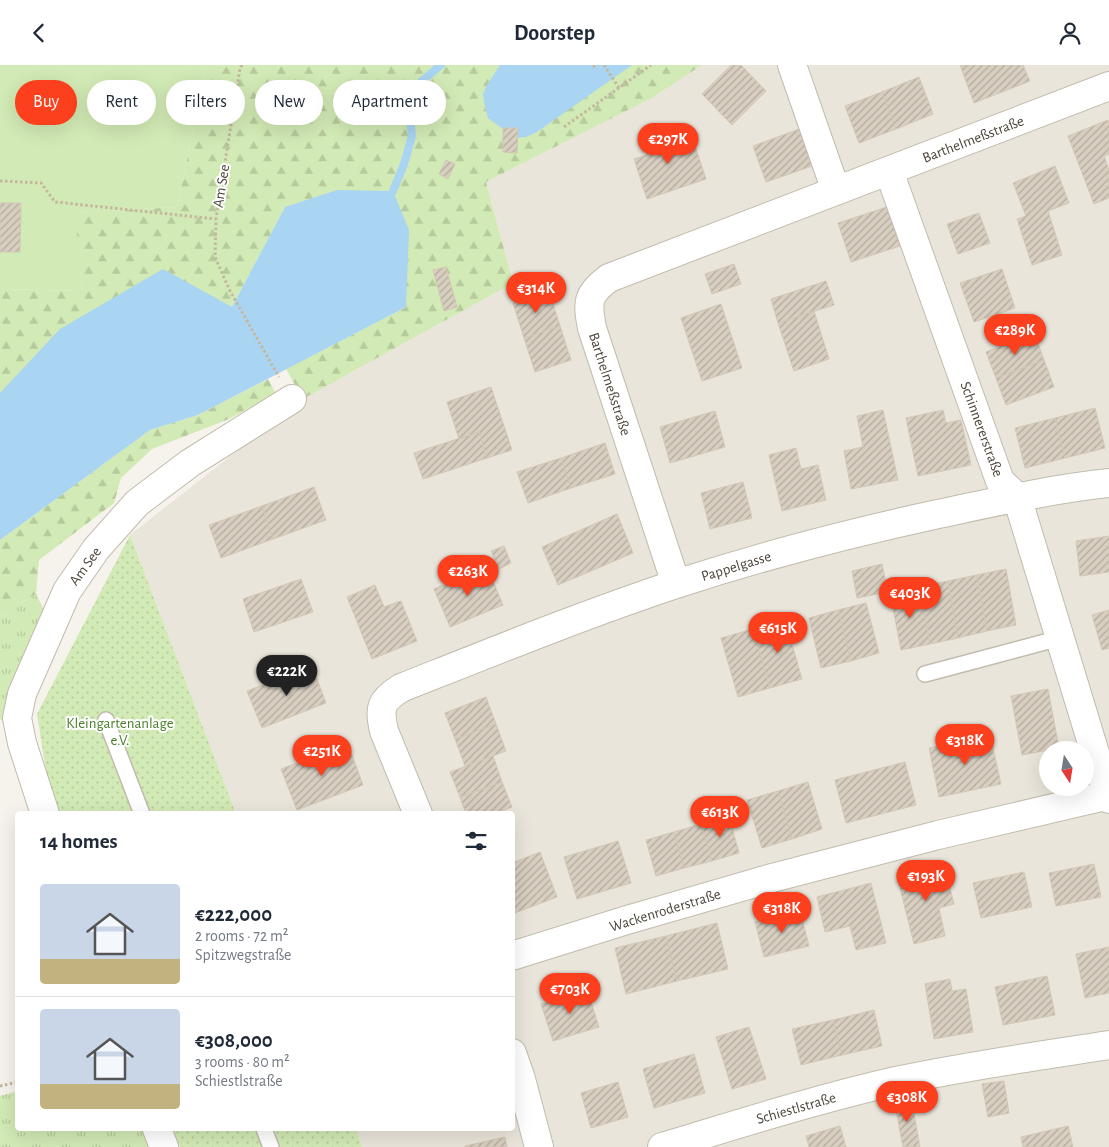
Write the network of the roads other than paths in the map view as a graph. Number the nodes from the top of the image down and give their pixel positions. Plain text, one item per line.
1 (792, 65) edge
2 (1109, 86) edge
3 (889, 171) junction
4 (836, 191) junction
5 (287, 390) road end
6 (1109, 483) edge
7 (1017, 497) junction
8 (676, 584) junction
9 (1060, 638) junction
10 (925, 674) dead end
11 (106, 720) dead end
12 (1109, 796) edge
13 (44, 811) edge
14 (141, 811) edge
15 (417, 811) edge
16 (515, 955) edge
17 (1109, 1045) edge
18 (515, 1062) edge
19 (157, 1131) edge
20 (265, 1131) edge
21 (164, 1147) edge
22 (271, 1147) edge
23 (539, 1147) edge
24 (662, 1147) edge

1 - 4 street
2 - 3 street, Barthelmeßstraße
3 - 4 street, Barthelmeßstraße
3 - 7 street, Schinnererstraße
4 - 8 street, Barthelmeßstraße
5 - 13 street, Am See
6 - 7 street, Pappelgasse
7 - 8 street, Pappelgasse
7 - 9 street, Schinnererstraße
8 - 15 street, Pappelgasse
9 - 10 lane
9 - 12 street, Schinnererstraße
11 - 14 lane
12 - 16 street, Wackenroderstraße
17 - 24 street, Schiestlstraße
18 - 23 street
19 - 21 street
20 - 22 lane

